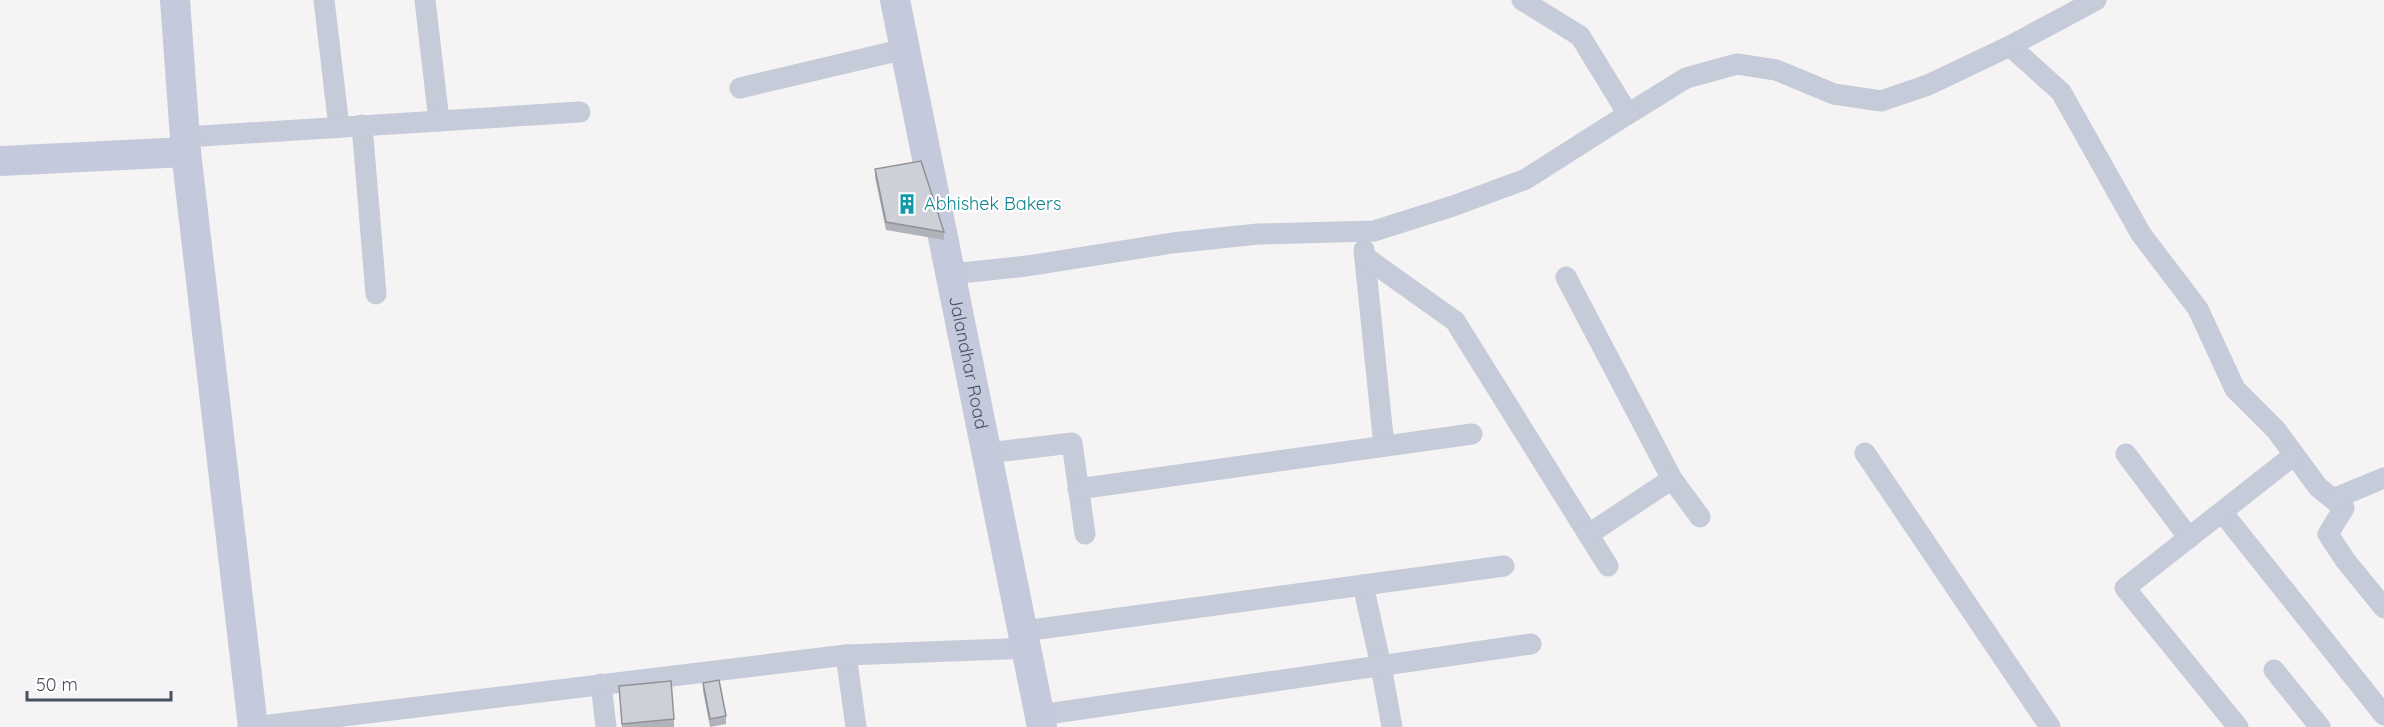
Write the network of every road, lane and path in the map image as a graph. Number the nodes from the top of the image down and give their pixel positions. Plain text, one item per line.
1 (175, 0) edge
2 (324, 0) edge
3 (425, 0) edge
4 (895, 0) edge
5 (1522, 0) edge
6 (2096, 0) edge
7 (2010, 46) junction
8 (905, 49) junction
9 (740, 88) dead end
10 (580, 112) dead end
11 (1628, 114) junction
12 (439, 121) junction
13 (362, 125) junction
14 (339, 127) junction
15 (186, 144) junction
16 (0, 161) edge
17 (1362, 231) junction
18 (1365, 257) junction
19 (951, 274) junction
20 (1566, 277) dead end
21 (376, 294) dead end
22 (1473, 434) dead end
23 (1384, 446) junction
24 (988, 453) junction
25 (1865, 453) dead end
26 (2126, 454) dead end
27 (2295, 455) junction
28 (2384, 478) edge
29 (1672, 479) junction
30 (1078, 489) junction
31 (2333, 499) junction
32 (2222, 512) junction
33 (1700, 517) dead end
34 (1085, 534) dead end
35 (1589, 534) junction
36 (2189, 538) junction
37 (1504, 566) dead end
38 (1608, 566) dead end
39 (1363, 585) junction
40 (2384, 608) edge
41 (1026, 640) junction
42 (1531, 644) dead end
43 (846, 655) junction
44 (1381, 666) junction
45 (2274, 670) dead end
46 (601, 684) junction
47 (2384, 715) edge
48 (1041, 721) edge
49 (253, 727) edge
50 (606, 727) edge
51 (856, 727) edge
52 (1392, 727) edge
53 (2050, 727) edge
54 (2238, 727) edge
55 (2320, 727) edge

1 - 15 main road
2 - 14 street
3 - 12 street
4 - 8 main road, Jalandhar Road
5 - 11 street
6 - 7 street
7 - 11 street
7 - 27 street
8 - 9 street
8 - 19 main road, Jalandhar Road
10 - 12 street
11 - 17 street
12 - 13 street
13 - 14 street
13 - 21 street
14 - 15 street
15 - 16 main road
15 - 49 main road
17 - 18 street
17 - 19 street
18 - 23 street
18 - 35 street
19 - 24 main road, Jalandhar Road
20 - 29 street
22 - 23 street
23 - 30 street
24 - 30 street
24 - 41 main road, Jalandhar Road
25 - 53 street
26 - 36 street
27 - 31 street
27 - 32 street
28 - 31 street
29 - 33 street
29 - 35 street
30 - 34 street
31 - 40 street
32 - 36 street
32 - 47 street
35 - 38 street
36 - 54 street
37 - 39 street
39 - 41 street
39 - 44 street
41 - 43 street
41 - 48 main road, Jalandhar Road
42 - 44 street
43 - 46 street
43 - 51 street
44 - 48 street
44 - 52 street
45 - 55 street
46 - 49 street
46 - 50 street

